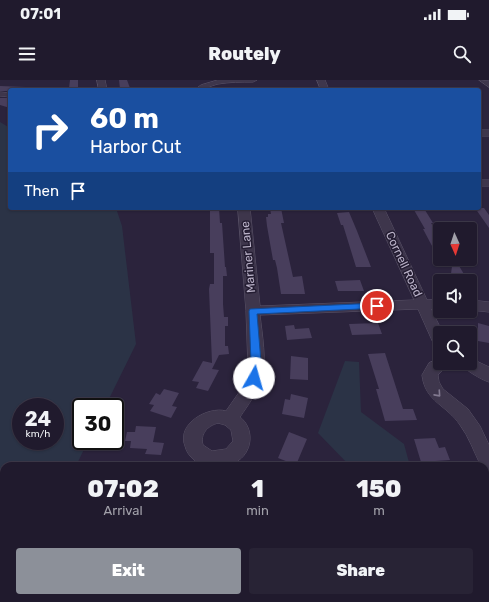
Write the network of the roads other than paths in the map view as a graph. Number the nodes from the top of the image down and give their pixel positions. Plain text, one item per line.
1 (253, 80) edge
2 (483, 80) edge
3 (489, 85) edge
4 (201, 88) edge
5 (244, 210) edge
6 (379, 210) edge
7 (433, 304) edge
8 (423, 305) junction
9 (477, 306) edge
10 (489, 308) edge
11 (253, 311) junction
12 (433, 327) edge
13 (477, 368) edge
14 (433, 369) edge
15 (489, 376) edge
16 (230, 419) dead end
17 (488, 462) edge

1 - 4 street
2 - 3 street
5 - 11 street, Mariner Lane
6 - 8 street, Cornell Road
7 - 8 street
8 - 11 street
8 - 12 street, Cornell Road
9 - 10 street
11 - 16 street, Mariner Lane
13 - 15 street
14 -> 17 street

